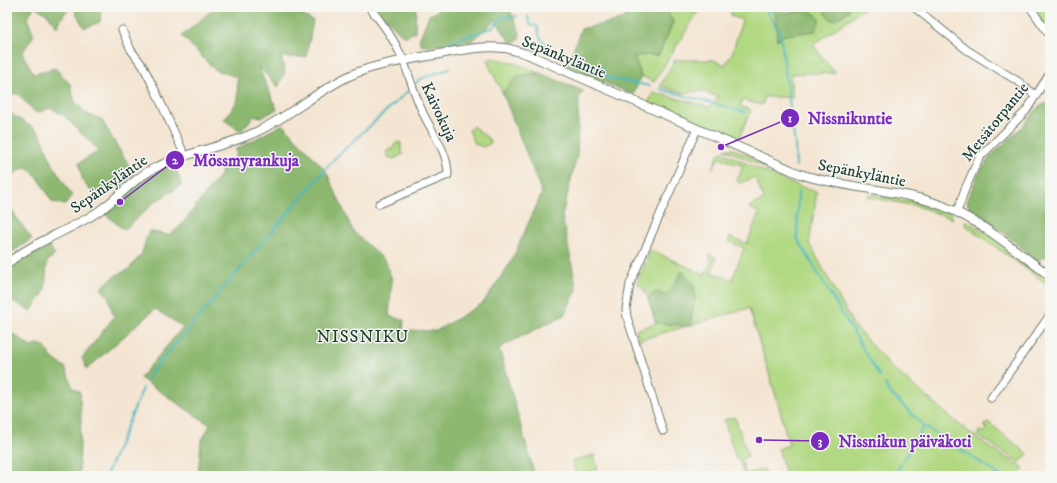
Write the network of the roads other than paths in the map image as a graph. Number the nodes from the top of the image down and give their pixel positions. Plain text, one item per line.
1 (369, 7) edge
2 (914, 7) edge
3 (1030, 7) edge
4 (122, 30) dead end
5 (1050, 36) edge
6 (403, 61) junction
7 (1050, 73) edge
8 (1036, 96) junction
9 (697, 129) junction
10 (185, 156) junction
11 (379, 204) dead end
12 (957, 212) junction
13 (7, 264) edge
14 (1050, 276) edge
15 (1050, 315) edge
16 (991, 398) dead end
17 (663, 432) dead end

1 - 6 street, Kaivokuja
2 - 8 street
3 - 5 street
4 - 10 street
6 - 9 street, Sepänkyläntie
6 - 10 street, Sepänkyläntie
6 - 11 street, Kaivokuja
7 - 8 street, Metsätorpantie
8 - 12 street, Metsätorpantie
9 - 12 street, Sepänkyläntie
9 - 17 street
10 - 13 street, Sepänkyläntie
12 - 14 street, Sepänkyläntie
15 - 16 street

